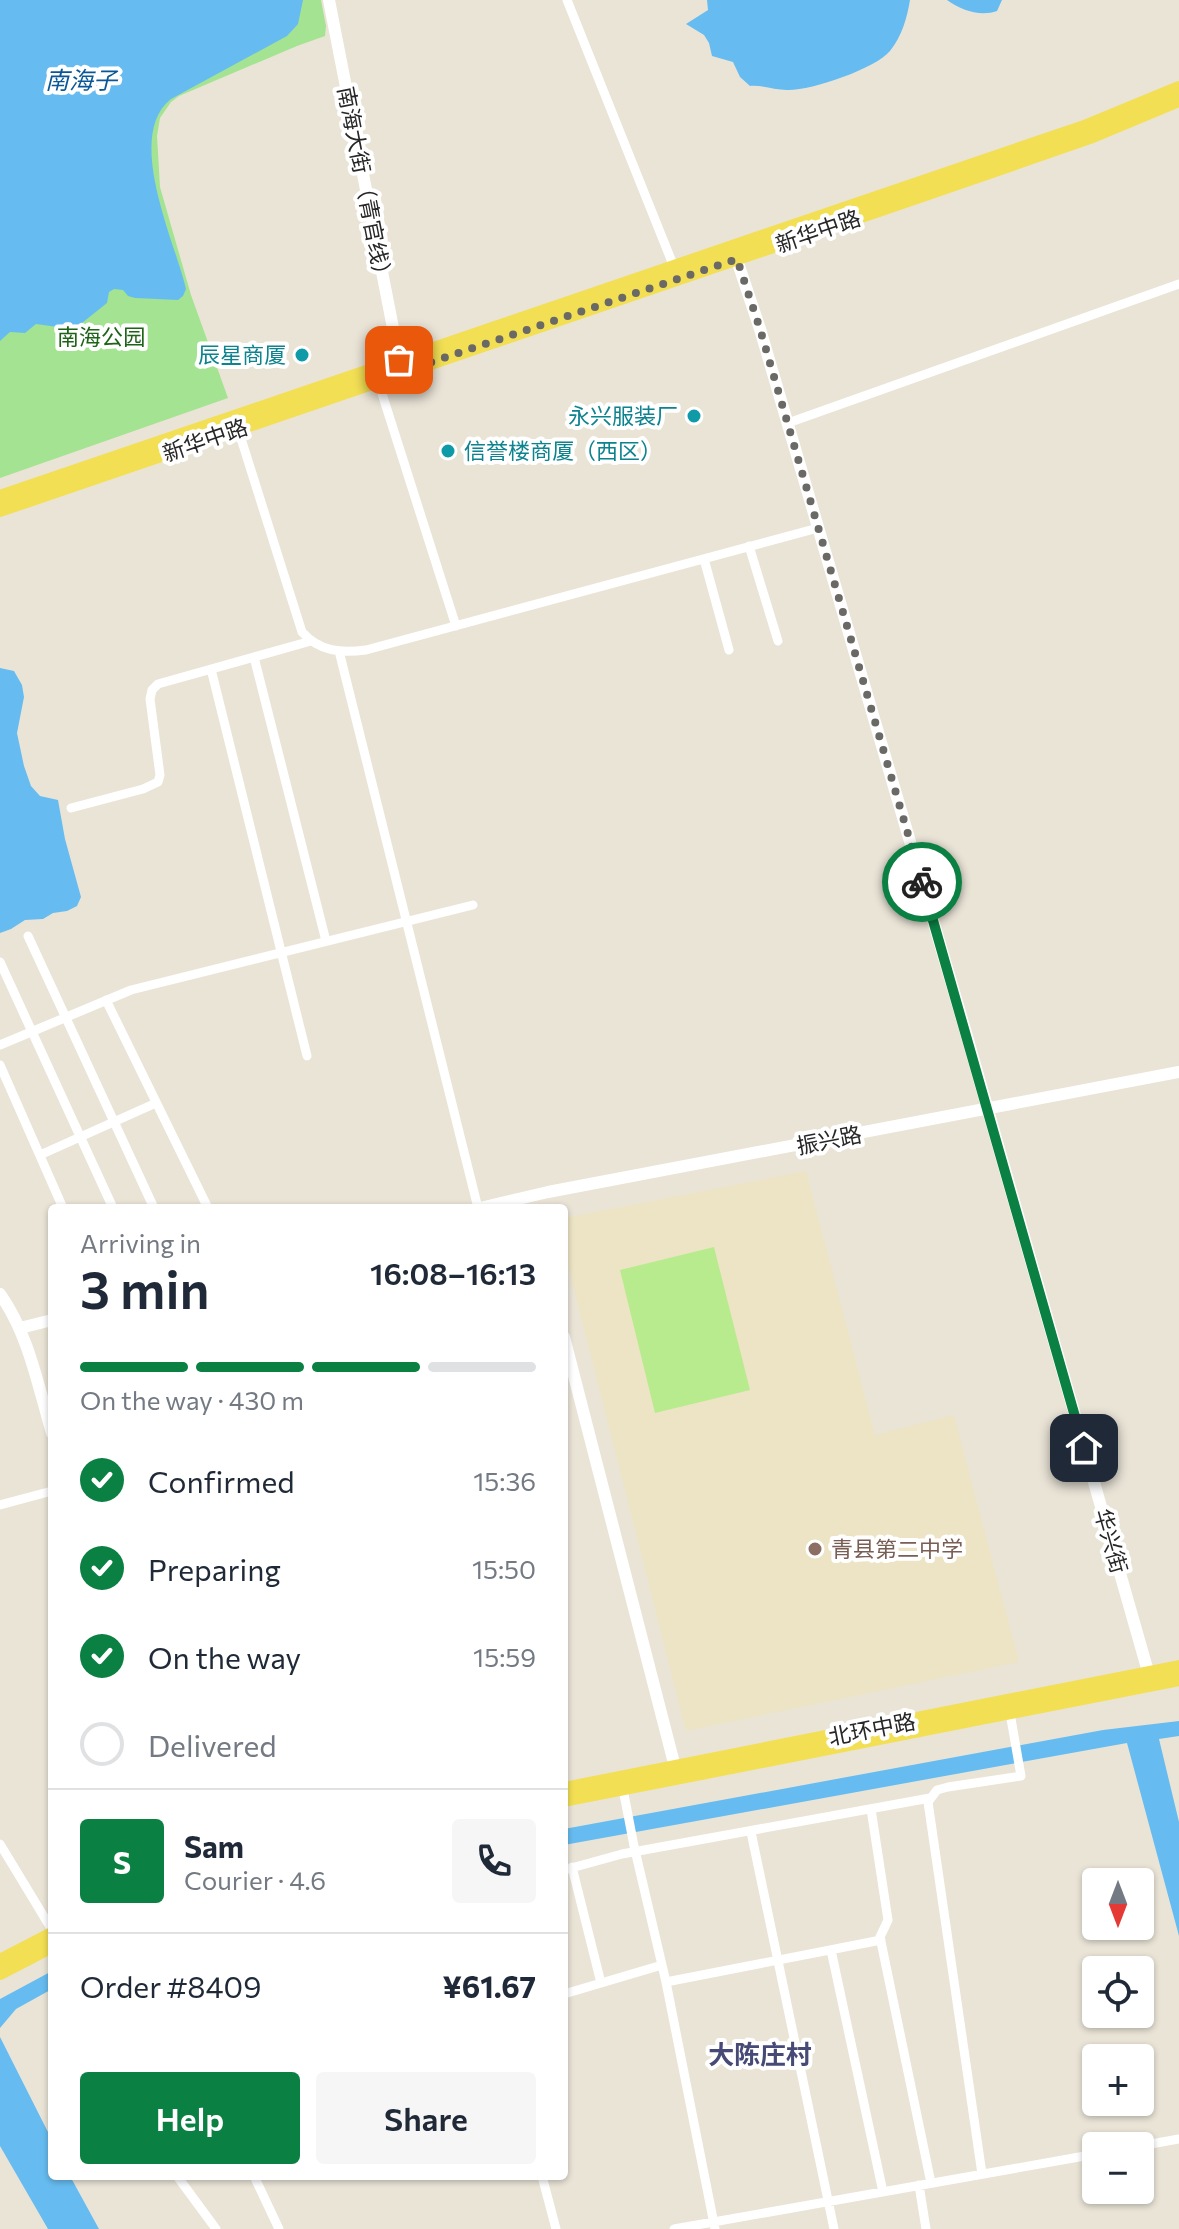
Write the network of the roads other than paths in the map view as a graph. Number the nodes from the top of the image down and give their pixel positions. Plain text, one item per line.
1 (329, 0) edge
2 (567, 0) edge
3 (1179, 88) edge
4 (1179, 100) edge
5 (735, 253) junction
6 (674, 267) junction
7 (1179, 284) edge
8 (400, 366) junction
9 (378, 381) junction
10 (788, 423) junction
11 (238, 429) junction
12 (0, 497) edge
13 (0, 510) edge
14 (818, 528) junction
15 (749, 546) junction
16 (704, 559) junction
17 (456, 626) junction
18 (311, 641) junction
19 (778, 641) dead end
20 (729, 650) dead end
21 (339, 651) junction
22 (254, 657) junction
23 (211, 669) junction
24 (71, 808) dead end
25 (473, 905) dead end
26 (407, 921) junction
27 (28, 936) dead end
28 (326, 941) junction
29 (282, 951) junction
30 (0, 962) edge
31 (106, 1000) junction
32 (65, 1017) junction
33 (32, 1031) junction
34 (0, 1045) edge
35 (307, 1056) dead end
36 (0, 1065) edge
37 (1179, 1072) edge
38 (156, 1103) junction
39 (988, 1110) junction
40 (114, 1122) junction
41 (81, 1137) junction
42 (40, 1155) junction
43 (530, 1202) edge
44 (61, 1204) edge
45 (111, 1204) edge
46 (152, 1204) edge
47 (206, 1204) edge
48 (478, 1204) edge
49 (0, 1294) edge
50 (48, 1321) edge
51 (20, 1328) junction
52 (568, 1352) edge
53 (48, 1420) edge
54 (48, 1492) edge
55 (0, 1505) edge
56 (1179, 1667) edge
57 (1150, 1679) junction
58 (1179, 1679) edge
59 (1010, 1713) junction
60 (675, 1767) junction
61 (568, 1788) edge
62 (623, 1789) junction
63 (930, 1798) junction
64 (568, 1799) edge
65 (871, 1809) junction
66 (751, 1832) junction
67 (0, 1844) edge
68 (635, 1853) junction
69 (568, 1868) edge
70 (48, 1925) edge
71 (48, 1934) edge
72 (881, 1940) junction
73 (48, 1948) edge
74 (831, 1950) junction
75 (778, 1960) junction
76 (0, 1961) edge
77 (662, 1965) junction
78 (0, 1973) edge
79 (666, 1982) junction
80 (601, 1983) junction
81 (568, 1993) edge
82 (1179, 2139) edge
83 (1154, 2143) edge
84 (1082, 2156) edge
85 (982, 2174) junction
86 (180, 2180) edge
87 (256, 2180) edge
88 (543, 2180) edge
89 (931, 2183) junction
90 (919, 2185) junction
91 (883, 2192) junction
92 (829, 2202) junction
93 (714, 2226) edge
94 (216, 2229) edge
95 (279, 2229) edge
96 (556, 2229) edge
97 (674, 2229) edge
98 (834, 2229) edge
99 (926, 2229) edge

1 - 8 street, 南海大街 （青官线）
2 - 6 street
3 - 5 main road, 新华中路
4 - 5 main road, 新华中路
5 - 6 main road, 新华中路
5 - 8 main road, 新华中路
5 - 10 street, 华兴街
6 - 8 main road, 新华中路
7 - 10 street
8 - 9 main road, 新华中路
8 - 12 main road, 新华中路
9 - 11 main road, 新华中路
9 - 17 street
10 - 14 street, 华兴街
11 - 13 main road, 新华中路
11 - 18 street
14 - 15 street
14 - 39 street, 华兴街
15 - 16 street
15 - 19 street
16 - 17 street
16 - 20 street
17 - 21 street
18 - 21 street
18 - 22 street
21 - 26 street
22 - 23 street
22 - 28 street
23 - 24 street
23 - 29 street
25 - 26 street
26 - 28 street
26 - 48 street
27 - 32 street
28 - 29 street
29 - 31 street
29 - 35 street
30 - 33 street
31 - 32 street
31 - 38 street
32 - 33 street
32 - 40 street
33 - 34 street
33 - 41 street
36 - 42 street
37 - 39 street, 振兴路
38 - 40 street
38 - 47 street
39 - 43 street, 振兴路
39 - 57 street, 华兴街
40 - 41 street
40 - 46 street
41 - 42 street
41 - 45 street
42 - 44 street
49 - 51 street
50 - 51 street
51 - 53 street
52 - 60 street
54 - 55 street
56 - 57 main road, 北环中路
57 - 58 main road, 北环中路
57 - 59 main road, 北环中路
57 - 60 main road, 北环中路
59 - 62 main road, 北环中路
59 - 63 street
60 - 61 main road, 北环中路
62 - 64 main road, 北环中路
62 - 68 street
63 - 65 street
63 - 85 street
65 - 66 street
65 - 72 street
66 - 68 street
66 - 75 street
67 - 70 street
68 - 69 street
68 - 77 street
69 - 80 street
71 - 76 main road
72 - 74 street
72 - 89 street
73 - 78 main road
74 - 75 street
74 - 91 street
75 - 79 street
75 - 92 street
77 - 79 street
77 - 80 street
79 - 93 street
80 - 81 street
82 - 83 street
84 - 85 street
85 - 89 street
86 - 94 street
87 - 95 street
88 - 96 street
89 - 90 street
90 - 91 street
90 - 99 street
91 - 92 street
92 - 93 street
92 - 98 street
93 - 97 street

